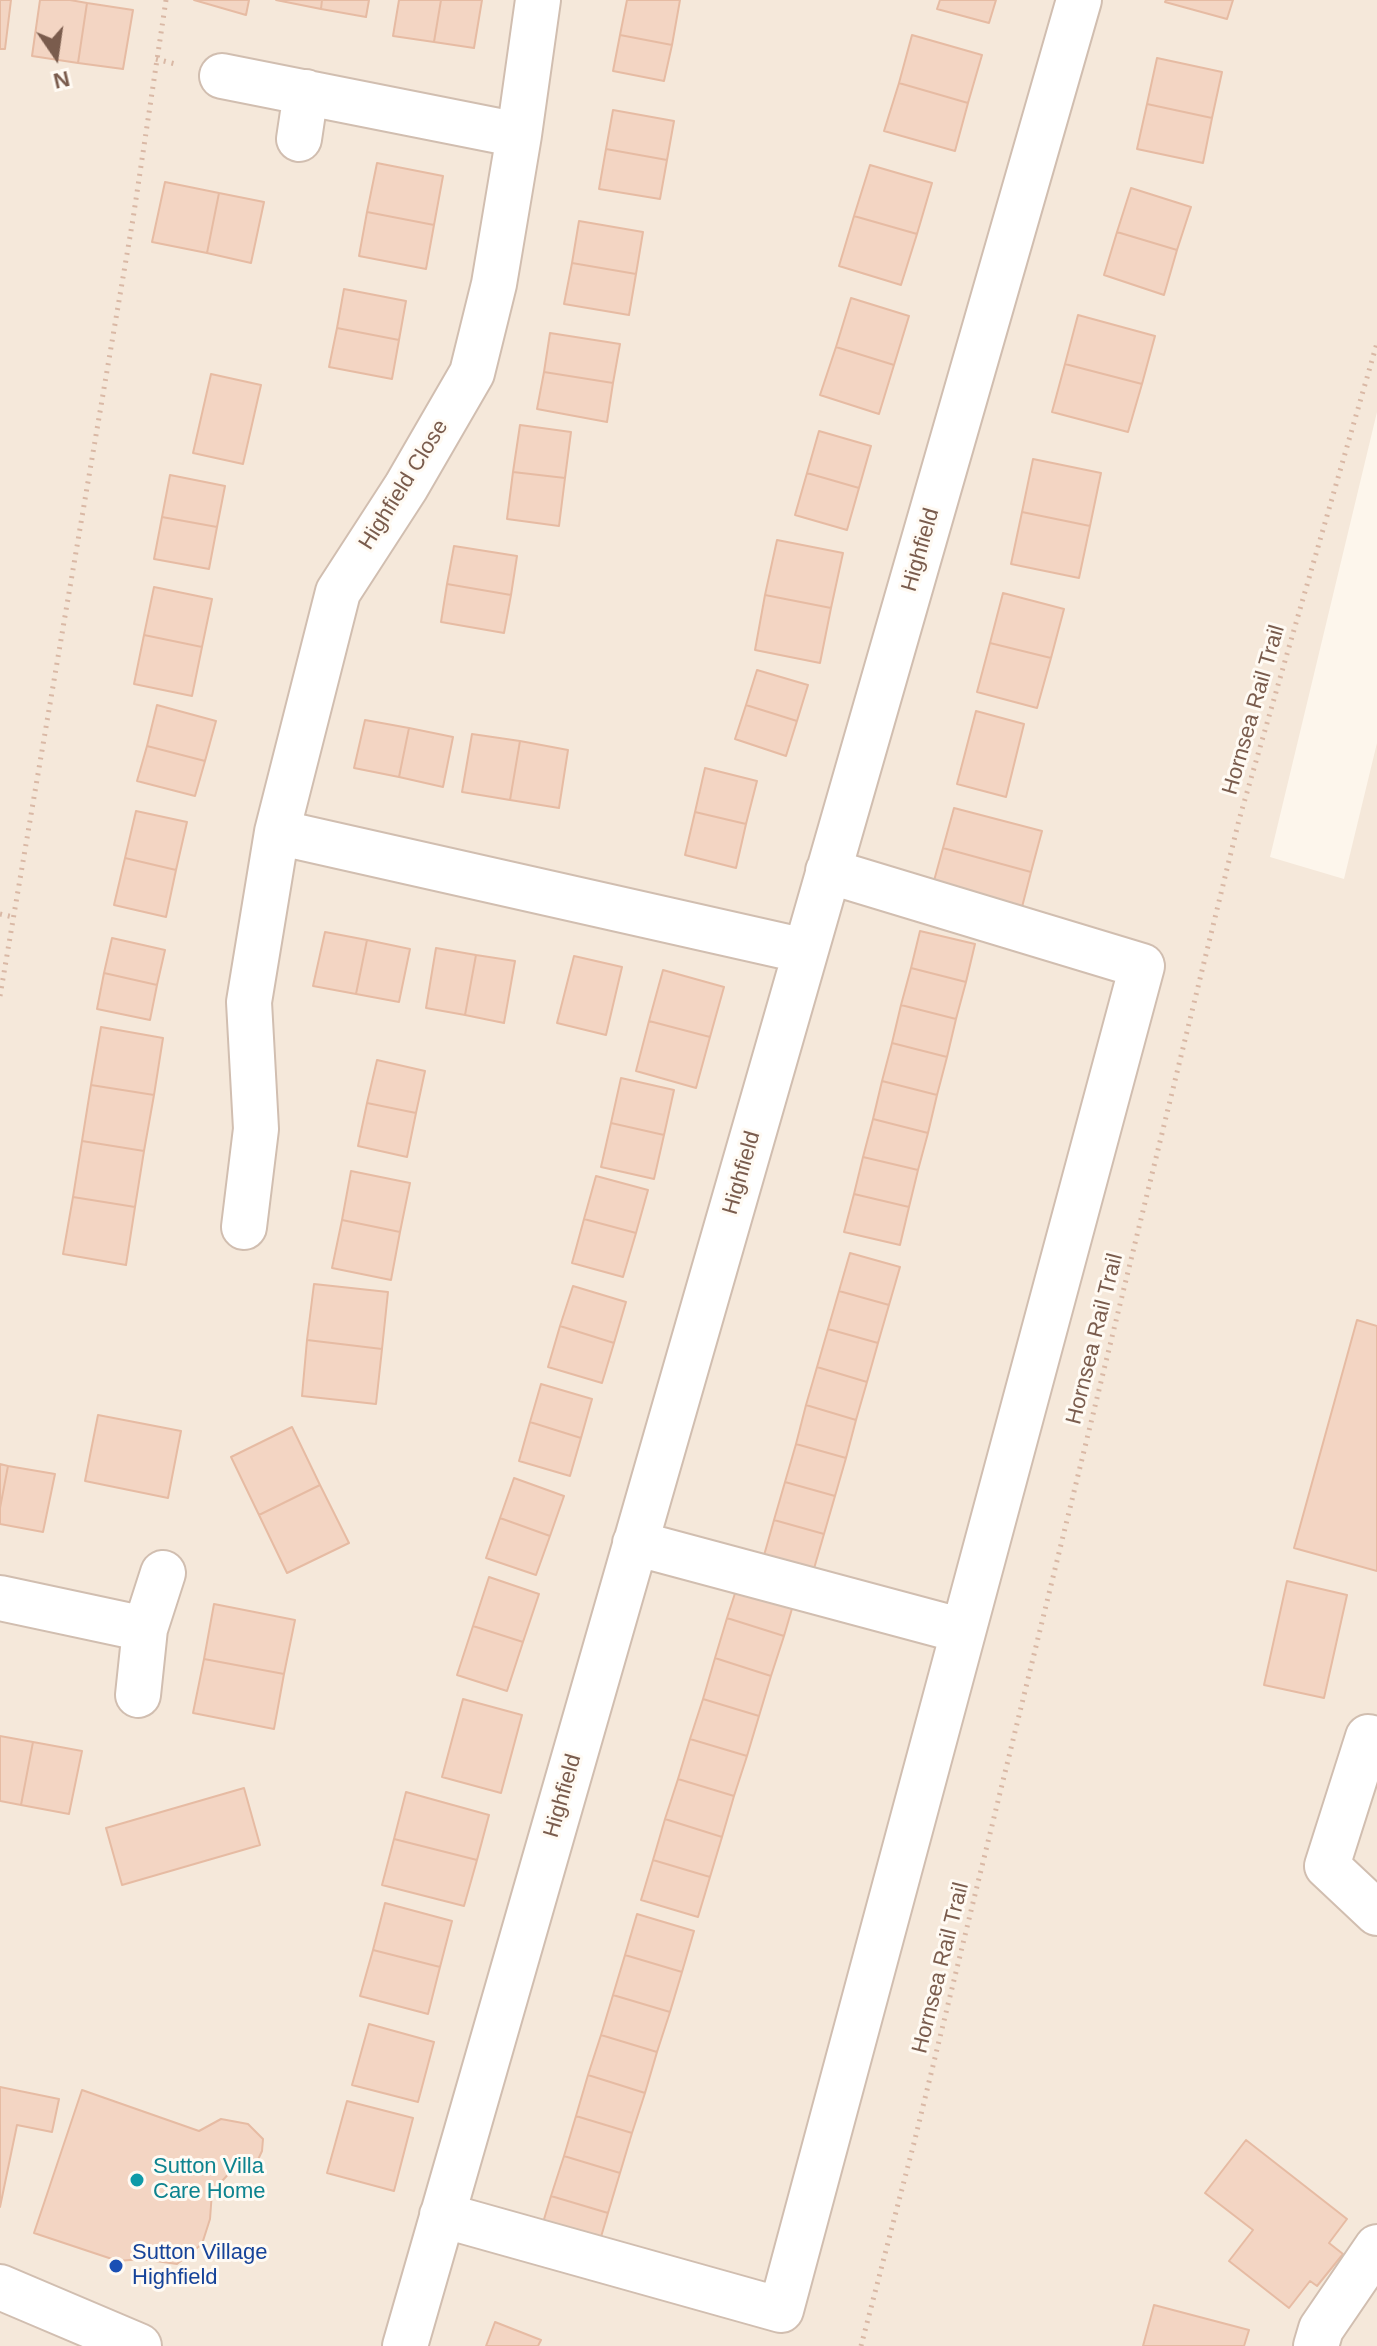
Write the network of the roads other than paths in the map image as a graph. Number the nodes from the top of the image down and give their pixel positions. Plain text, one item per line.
1 (538, 0) edge
2 (1079, 0) edge
3 (222, 76) dead end
4 (306, 92) junction
5 (519, 135) junction
6 (299, 139) dead end
7 (277, 832) junction
8 (828, 871) junction
9 (805, 951) junction
10 (244, 1227) dead end
11 (635, 1543) junction
12 (163, 1573) dead end
13 (0, 1598) edge
14 (145, 1629) junction
15 (963, 1631) junction
16 (138, 1695) dead end
17 (1377, 1739) edge
18 (1377, 1913) edge
19 (442, 2215) junction
20 (1377, 2247) edge
21 (0, 2287) edge
22 (139, 2346) edge
23 (405, 2346) edge
24 (1316, 2346) edge

1 - 5 street, Highfield Close
2 - 8 street, Highfield
3 - 4 street
4 - 5 street
4 - 6 street
5 - 7 street, Highfield Close
7 - 9 street
7 - 10 street, Highfield Close
8 - 9 street, Highfield
8 - 15 street
9 - 11 street, Highfield
11 - 15 street
11 - 19 street, Highfield
12 - 14 street
13 - 14 street
14 - 16 street
15 - 19 street
17 - 18 street
19 - 23 street, Highfield
20 - 24 street
21 - 22 street

